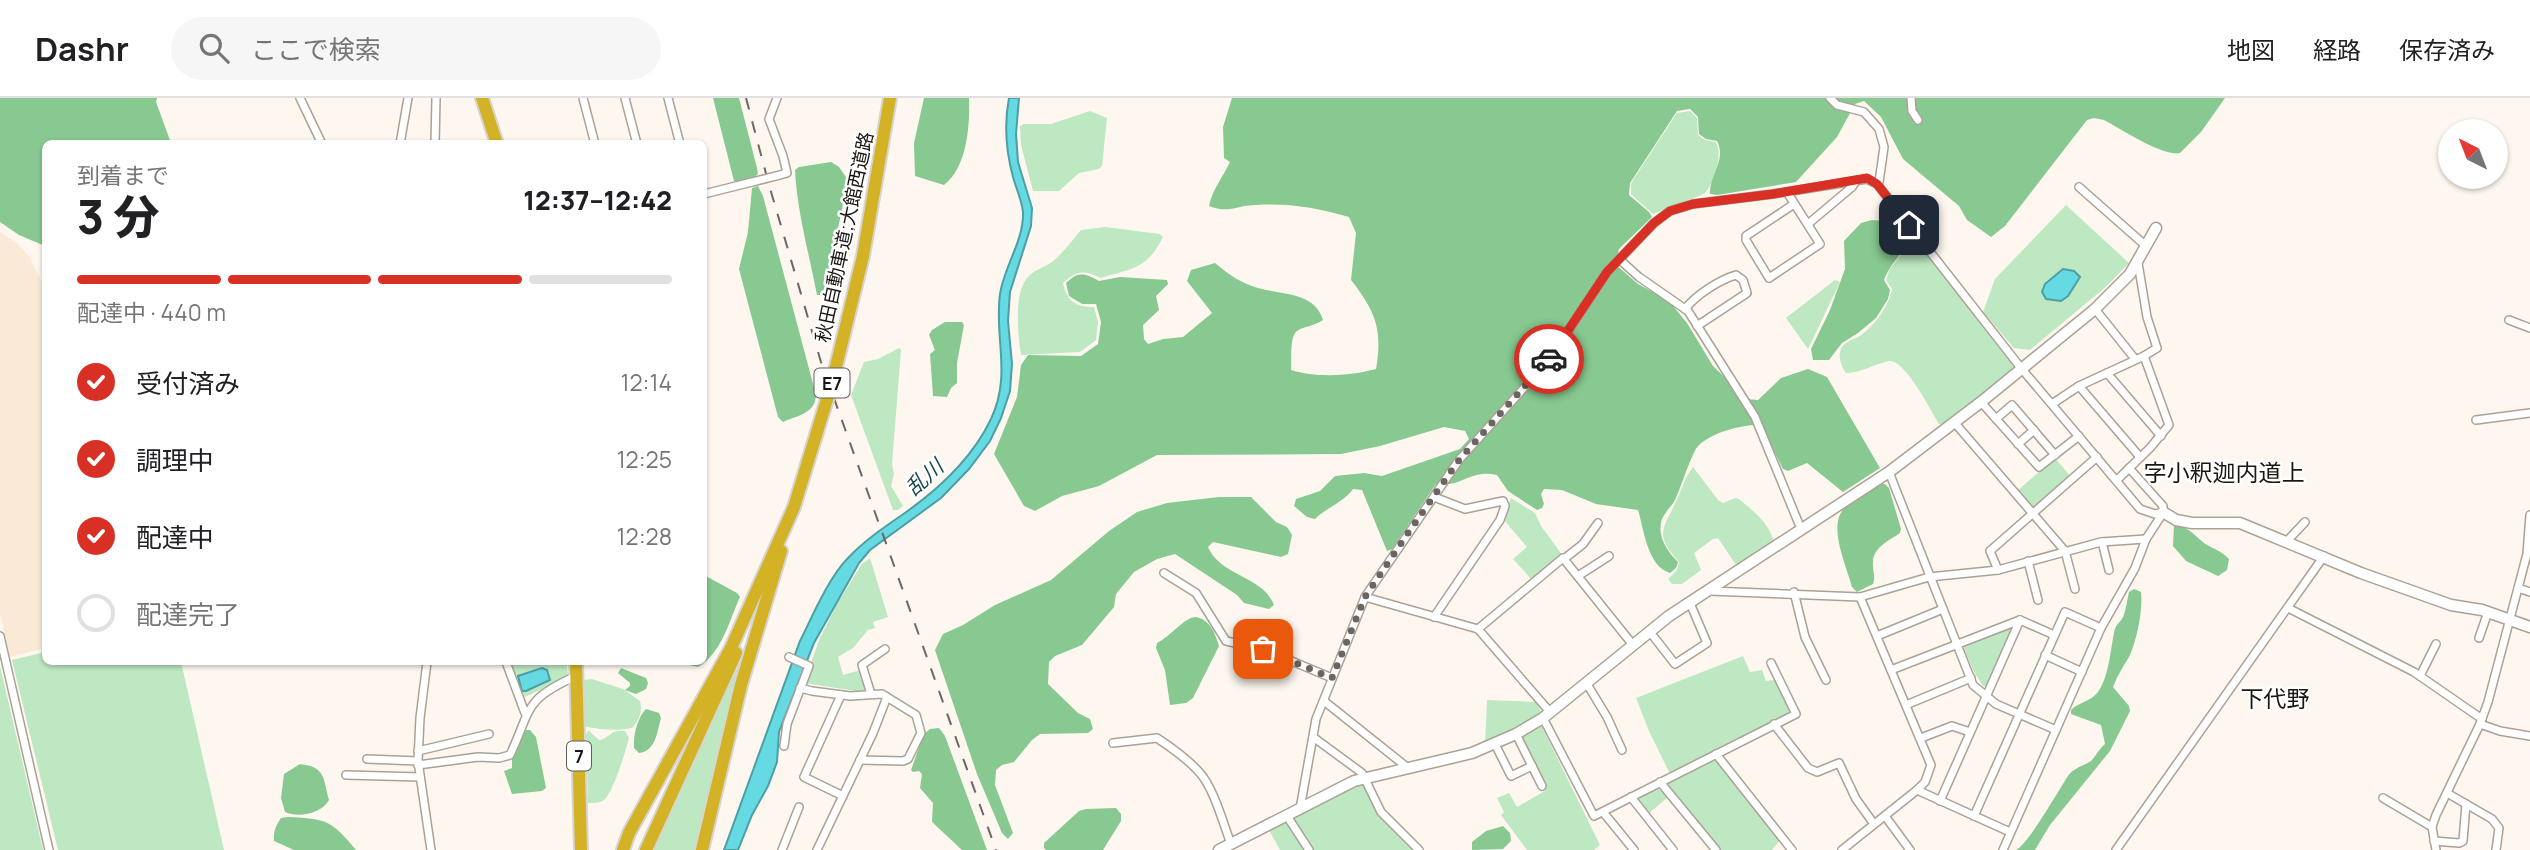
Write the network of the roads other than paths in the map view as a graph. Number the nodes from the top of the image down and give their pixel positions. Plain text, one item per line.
1 (300, 98) edge
2 (408, 98) edge
3 (436, 98) edge
4 (482, 98) edge
5 (582, 98) edge
6 (625, 98) edge
7 (668, 98) edge
8 (777, 98) edge
9 (890, 98) edge
10 (1830, 98) edge
11 (1911, 98) edge
12 (1918, 120) dead end
13 (320, 140) edge
14 (401, 140) edge
15 (435, 140) edge
16 (496, 140) edge
17 (593, 140) edge
18 (636, 140) edge
19 (679, 140) edge
20 (1856, 181) junction
21 (1877, 184) junction
22 (2079, 187) dead end
23 (1787, 192) junction
24 (707, 193) edge
25 (1794, 204) junction
26 (1808, 224) junction
27 (2156, 228) dead end
28 (2146, 246) junction
29 (1619, 259) junction
30 (2138, 263) junction
31 (1685, 309) junction
32 (2095, 309) junction
33 (2509, 320) dead end
34 (1697, 326) junction
35 (2530, 328) edge
36 (2144, 356) junction
37 (2135, 359) junction
38 (2021, 368) junction
39 (2107, 373) junction
40 (2079, 386) junction
41 (1981, 402) junction
42 (2052, 404) junction
43 (2530, 413) edge
44 (1996, 419) junction
45 (2476, 421) dead end
46 (1954, 422) junction
47 (2034, 430) junction
48 (2079, 436) junction
49 (2161, 436) junction
50 (2018, 444) junction
51 (2055, 455) junction
52 (2097, 457) junction
53 (2140, 457) junction
54 (2129, 468) junction
55 (1889, 472) junction
56 (2117, 480) junction
57 (1433, 497) junction
58 (794, 507) junction
59 (2163, 512) junction
60 (2032, 514) junction
61 (2530, 518) edge
62 (2305, 522) dead end
63 (1598, 523) dead end
64 (1801, 529) junction
65 (2146, 539) junction
66 (2102, 542) junction
67 (2286, 542) junction
68 (2065, 551) junction
69 (2528, 554) edge
70 (1609, 556) dead end
71 (2324, 556) junction
72 (1564, 559) junction
73 (2028, 562) junction
74 (1998, 570) junction
75 (2109, 570) dead end
76 (1164, 573) dead end
77 (1578, 576) junction
78 (1929, 577) junction
79 (2075, 589) dead end
80 (2518, 589) junction
81 (1710, 590) junction
82 (1794, 592) junction
83 (2530, 592) edge
84 (1365, 597) junction
85 (1860, 597) junction
86 (2038, 600) dead end
87 (1690, 603) junction
88 (2288, 608) junction
89 (1943, 610) junction
90 (2488, 612) junction
91 (1434, 617) junction
92 (2020, 620) junction
93 (2511, 620) junction
94 (2530, 627) edge
95 (2101, 628) junction
96 (1478, 629) junction
97 (1650, 632) junction
98 (2054, 635) junction
99 (0, 636) edge
100 (1877, 636) junction
101 (2479, 638) dead end
102 (1957, 643) junction
103 (2436, 644) dead end
104 (1633, 646) junction
105 (885, 649) dead end
106 (2045, 655) junction
107 (789, 657) dead end
108 (1771, 663) dead end
109 (427, 665) edge
110 (507, 665) edge
111 (576, 665) edge
112 (1891, 670) junction
113 (2081, 672) junction
114 (576, 676) junction
115 (2420, 676) junction
116 (1332, 678) junction
117 (1970, 678) junction
118 (1826, 680) dead end
119 (1587, 684) junction
120 (800, 688) junction
121 (871, 694) junction
122 (841, 695) junction
123 (887, 697) junction
124 (1987, 697) junction
125 (1324, 701) junction
126 (1906, 705) junction
127 (526, 714) junction
128 (1546, 715) junction
129 (2020, 716) junction
130 (2481, 722) junction
131 (1774, 724) junction
132 (2056, 730) junction
133 (1970, 733) junction
134 (489, 734) dead end
135 (1516, 734) junction
136 (2530, 736) edge
137 (1313, 737) junction
138 (1921, 738) junction
139 (1113, 743) dead end
140 (1496, 744) junction
141 (784, 746) dead end
142 (1622, 750) dead end
143 (418, 751) junction
144 (1716, 754) junction
145 (367, 758) dead end
146 (860, 760) junction
147 (418, 763) junction
148 (1532, 766) junction
149 (1408, 768) junction
150 (346, 775) dead end
151 (420, 777) junction
152 (1363, 778) junction
153 (1660, 782) junction
154 (1542, 786) dead end
155 (1917, 790) junction
156 (2447, 793) junction
157 (843, 796) junction
158 (1631, 797) junction
159 (2383, 798) dead end
160 (1940, 801) junction
161 (2466, 804) junction
162 (799, 807) dead end
163 (1300, 809) junction
164 (1603, 812) junction
165 (1287, 816) junction
166 (1885, 816) junction
167 (1974, 816) junction
168 (1874, 824) junction
169 (2432, 827) junction
170 (2010, 832) junction
171 (1231, 844) junction
172 (2435, 846) edge
173 (783, 848) edge
174 (1847, 848) edge
175 (49, 850) edge
176 (431, 850) edge
177 (581, 850) edge
178 (623, 850) edge
179 (646, 850) edge
180 (702, 850) edge
181 (792, 850) edge
182 (817, 850) edge
183 (1219, 850) edge
184 (1309, 850) edge
185 (1419, 850) edge
186 (1634, 850) edge
187 (1673, 850) edge
188 (1716, 850) edge
189 (1792, 850) edge
190 (1910, 850) edge
191 (2003, 850) edge
192 (2116, 850) edge
193 (2496, 850) edge

1 - 13 street
2 - 14 street
3 - 15 street
4 - 16 highway
5 - 17 street
6 - 18 street
7 - 19 street
8 - 24 street, bridge
9 - 58 highway, 秋田自動車道;大館西道路 / E7, bridge
10 - 21 street
11 - 12 street
20 - 21 street
20 - 23 street
20 - 26 street
21 - 38 street
22 - 28 street
23 - 25 street
23 - 29 street
25 - 26 street
25 - 26 street
27 - 28 street
28 - 30 street
29 - 31 street
29 - 57 street
30 - 32 street
30 - 36 street
31 - 34 street
31 - 34 street
32 - 37 street
32 - 38 street
33 - 35 street
34 - 64 street
36 - 37 street
36 - 49 street
37 - 39 street
38 - 41 street
38 - 42 street
39 - 40 street
39 - 49 street
40 - 42 street
40 - 53 street
41 - 44 street
41 - 46 street
42 - 48 street
43 - 45 street
44 - 47 street
44 - 50 street
46 - 55 street
46 - 60 street
47 - 50 street
47 - 51 street
48 - 51 street
48 - 52 street
49 - 53 street
50 - 51 street
52 - 56 street
52 - 60 street
53 - 54 street
54 - 56 street
54 - 59 street
55 - 64 street
55 - 78 street
56 - 59 street
57 - 84 street
57 - 91 street
58 - 178 highway
58 - 179 highway, 秋田自動車道;大館西道路 / E7
58 - 180 highway
59 - 65 street
59 - 67 street
60 - 68 street
60 - 74 street
61 - 69 street
62 - 67 street
63 - 72 street
64 - 81 street
65 - 66 street
65 - 95 street
66 - 68 street
66 - 75 street
67 - 71 street
68 - 73 street
68 - 79 street
69 - 80 street
70 - 77 street
71 - 88 street
71 - 90 street
72 - 77 street
72 - 96 street
73 - 74 street
73 - 86 street
74 - 78 street
76 - 116 street
77 - 104 street
78 - 85 street
78 - 89 street
80 - 83 street
80 - 93 street
81 - 82 street
81 - 87 street
82 - 85 street
82 - 118 street
84 - 91 street
84 - 116 street
85 - 100 street
87 - 97 street
87 - 97 street
88 - 115 street
88 - 192 street
89 - 100 street
89 - 102 street
90 - 93 street
90 - 101 street
91 - 96 street
92 - 98 street
92 - 102 street
92 - 124 street
93 - 94 street
93 - 130 street
95 - 98 street
95 - 113 street
96 - 128 street
97 - 104 street
98 - 106 street
99 - 175 street
100 - 112 street
102 - 112 street
102 - 117 street
103 - 115 street
104 - 119 street
105 - 121 street
106 - 113 street
106 - 129 street
107 - 120 street
108 - 131 street
109 - 143 street
110 - 127 street
111 - 114 highway, 7
112 - 126 street
113 - 132 street
114 - 127 street
114 - 177 highway, 7
115 - 130 street
116 - 125 street
117 - 124 street
117 - 126 street
119 - 128 street
119 - 142 street
120 - 122 street
120 - 141 street
121 - 122 street
121 - 123 street
122 - 157 street
123 - 146 street
123 - 146 street
124 - 129 street
124 - 133 street
125 - 137 street
125 - 149 street
126 - 138 street
127 - 147 street
128 - 135 street
128 - 164 street
129 - 132 street
129 - 167 street
130 - 136 street
130 - 156 street
131 - 144 street
131 - 168 street
132 - 170 street
133 - 138 street
133 - 160 street
134 - 143 street
135 - 140 street
135 - 148 street
137 - 152 street
137 - 163 street
138 - 155 street
139 - 171 street
140 - 148 street
140 - 149 street
143 - 147 street
144 - 153 street
144 - 189 street
145 - 147 street
146 - 157 street
147 - 151 street
148 - 154 street
149 - 152 street
150 - 151 street
151 - 176 street
152 - 163 street
152 - 185 street
153 - 158 street
153 - 188 street
155 - 160 street
155 - 166 street
156 - 161 street
156 - 169 street
157 - 182 street
158 - 164 street
158 - 187 street
159 - 169 street
160 - 167 street
161 - 172 street
161 - 193 street
162 - 173 street
163 - 165 street
164 - 186 street
165 - 171 street
165 - 184 street
166 - 168 street
166 - 190 street
167 - 170 street
168 - 174 street
169 - 172 street
170 - 191 street
171 - 183 street
173 - 181 street

